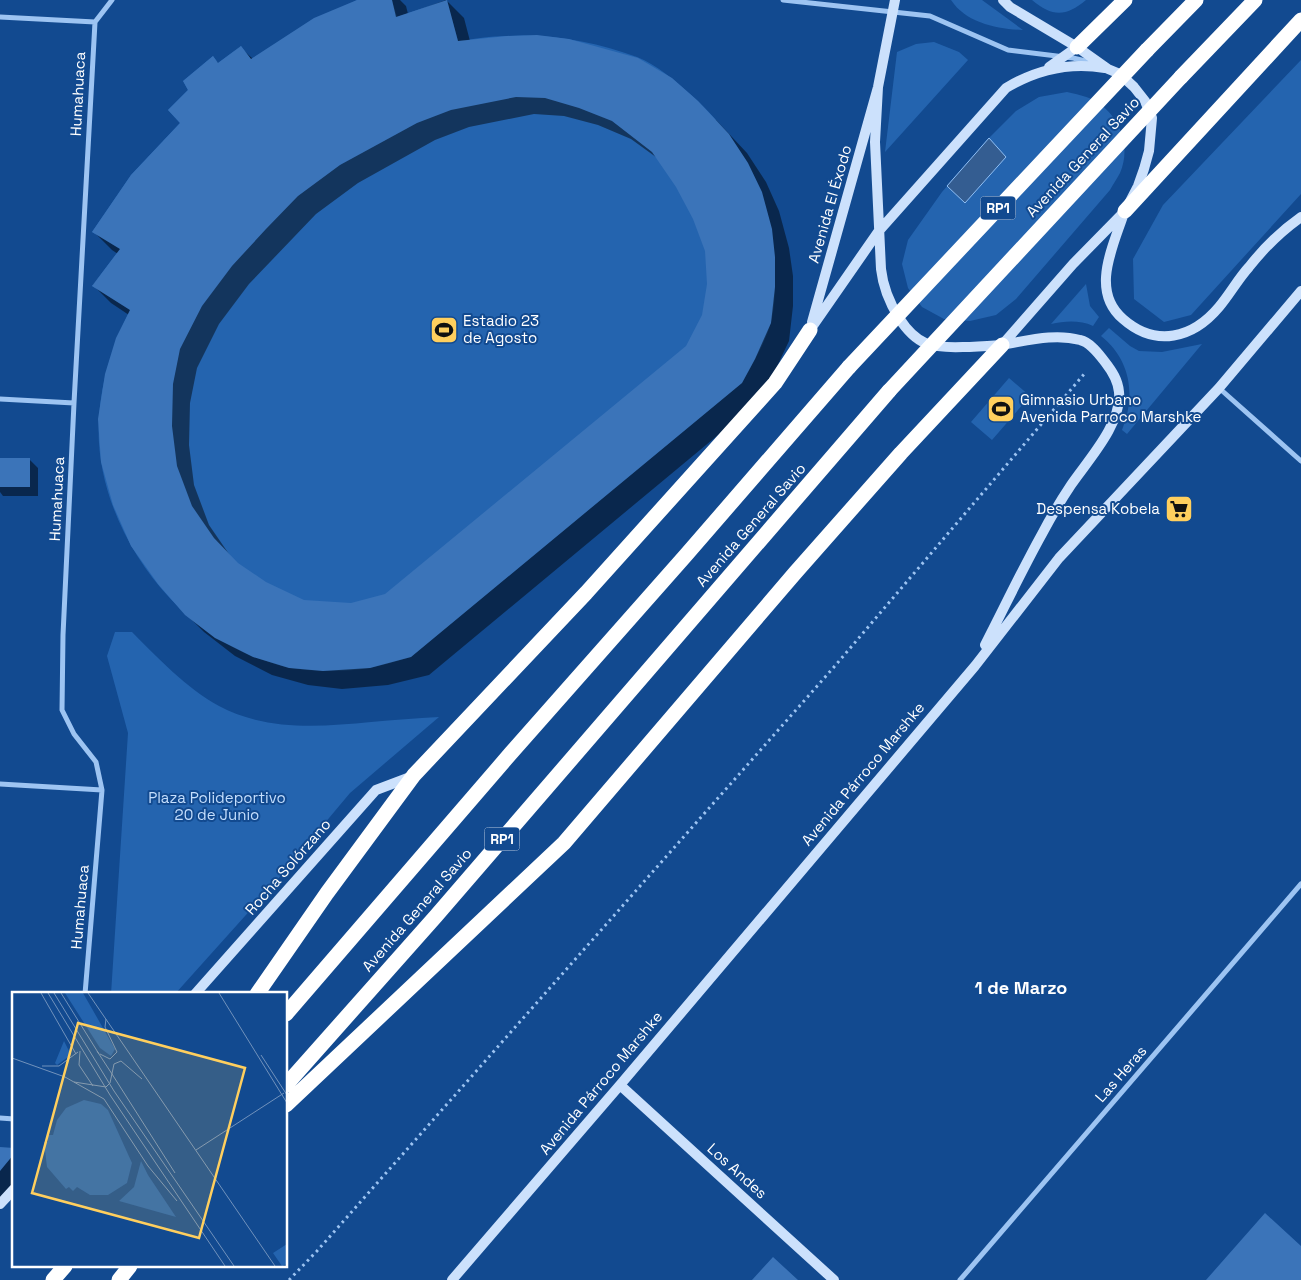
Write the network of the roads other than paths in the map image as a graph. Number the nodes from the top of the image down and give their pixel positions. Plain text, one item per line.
1 (112, 0) edge
2 (783, 0) edge
3 (895, 0) edge
4 (1004, 0) edge
5 (1125, 0) edge
6 (1196, 0) edge
7 (1256, 0) edge
8 (894, 11) junction
9 (0, 17) edge
10 (1301, 20) edge
11 (95, 22) junction
12 (1071, 52) junction
13 (1108, 69) junction
14 (1042, 71) junction
15 (878, 87) junction
16 (1125, 211) junction
17 (1301, 217) edge
18 (878, 232) junction
19 (1301, 291) edge
20 (810, 330) junction
21 (1002, 345) junction
22 (1219, 388) junction
23 (0, 399) edge
24 (74, 403) junction
25 (1301, 461) edge
26 (975, 666) junction
27 (414, 776) junction
28 (0, 784) edge
29 (102, 790) junction
30 (1301, 884) edge
31 (85, 992) edge
32 (197, 992) edge
33 (258, 992) edge
34 (288, 1012) edge
35 (288, 1084) edge
36 (620, 1085) junction
37 (288, 1104) edge
38 (12, 1191) edge
39 (0, 1204) edge
40 (63, 1268) edge
41 (128, 1268) edge
42 (51, 1280) edge
43 (119, 1280) edge
44 (452, 1280) edge
45 (834, 1280) edge
46 (960, 1280) edge

1 - 11 street
2 - 8 street
3 - 8 main road, Avenida El Éxodo
4 - 12 main road
5 - 12 highway
6 - 34 highway, Avenida General Savio / RP1, bridge
7 - 35 highway, Avenida General Savio / RP1, bridge
8 - 12 street
8 - 15 main road, Avenida El Éxodo
9 - 11 street
10 - 16 highway
11 - 24 street, Humahuaca
12 - 13 main road
12 - 13 street
12 - 14 main road
13 - 14 main road
13 - 16 main road
14 - 18 main road
15 - 18 main road, Avenida El Éxodo
15 - 20 main road, Avenida El Éxodo
16 - 17 main road
16 - 21 main road
18 - 20 main road
18 - 21 main road, Avenida El Éxodo
19 - 22 main road, Avenida Párroco Marshke
20 - 27 highway
21 - 26 main road, Avenida El Éxodo
21 - 37 highway
22 - 25 street
22 - 26 main road, Avenida Párroco Marshke
23 - 24 street
24 - 29 street, Humahuaca
26 - 36 main road, Avenida Párroco Marshke
27 - 32 main road, Rocha Solórzano
27 - 33 highway
28 - 29 street
29 - 31 street, Humahuaca
30 - 46 street, Las Heras
36 - 44 main road, Avenida Párroco Marshke
36 - 45 main road, Los Andes
38 - 39 main road
40 - 42 highway
41 - 43 highway

